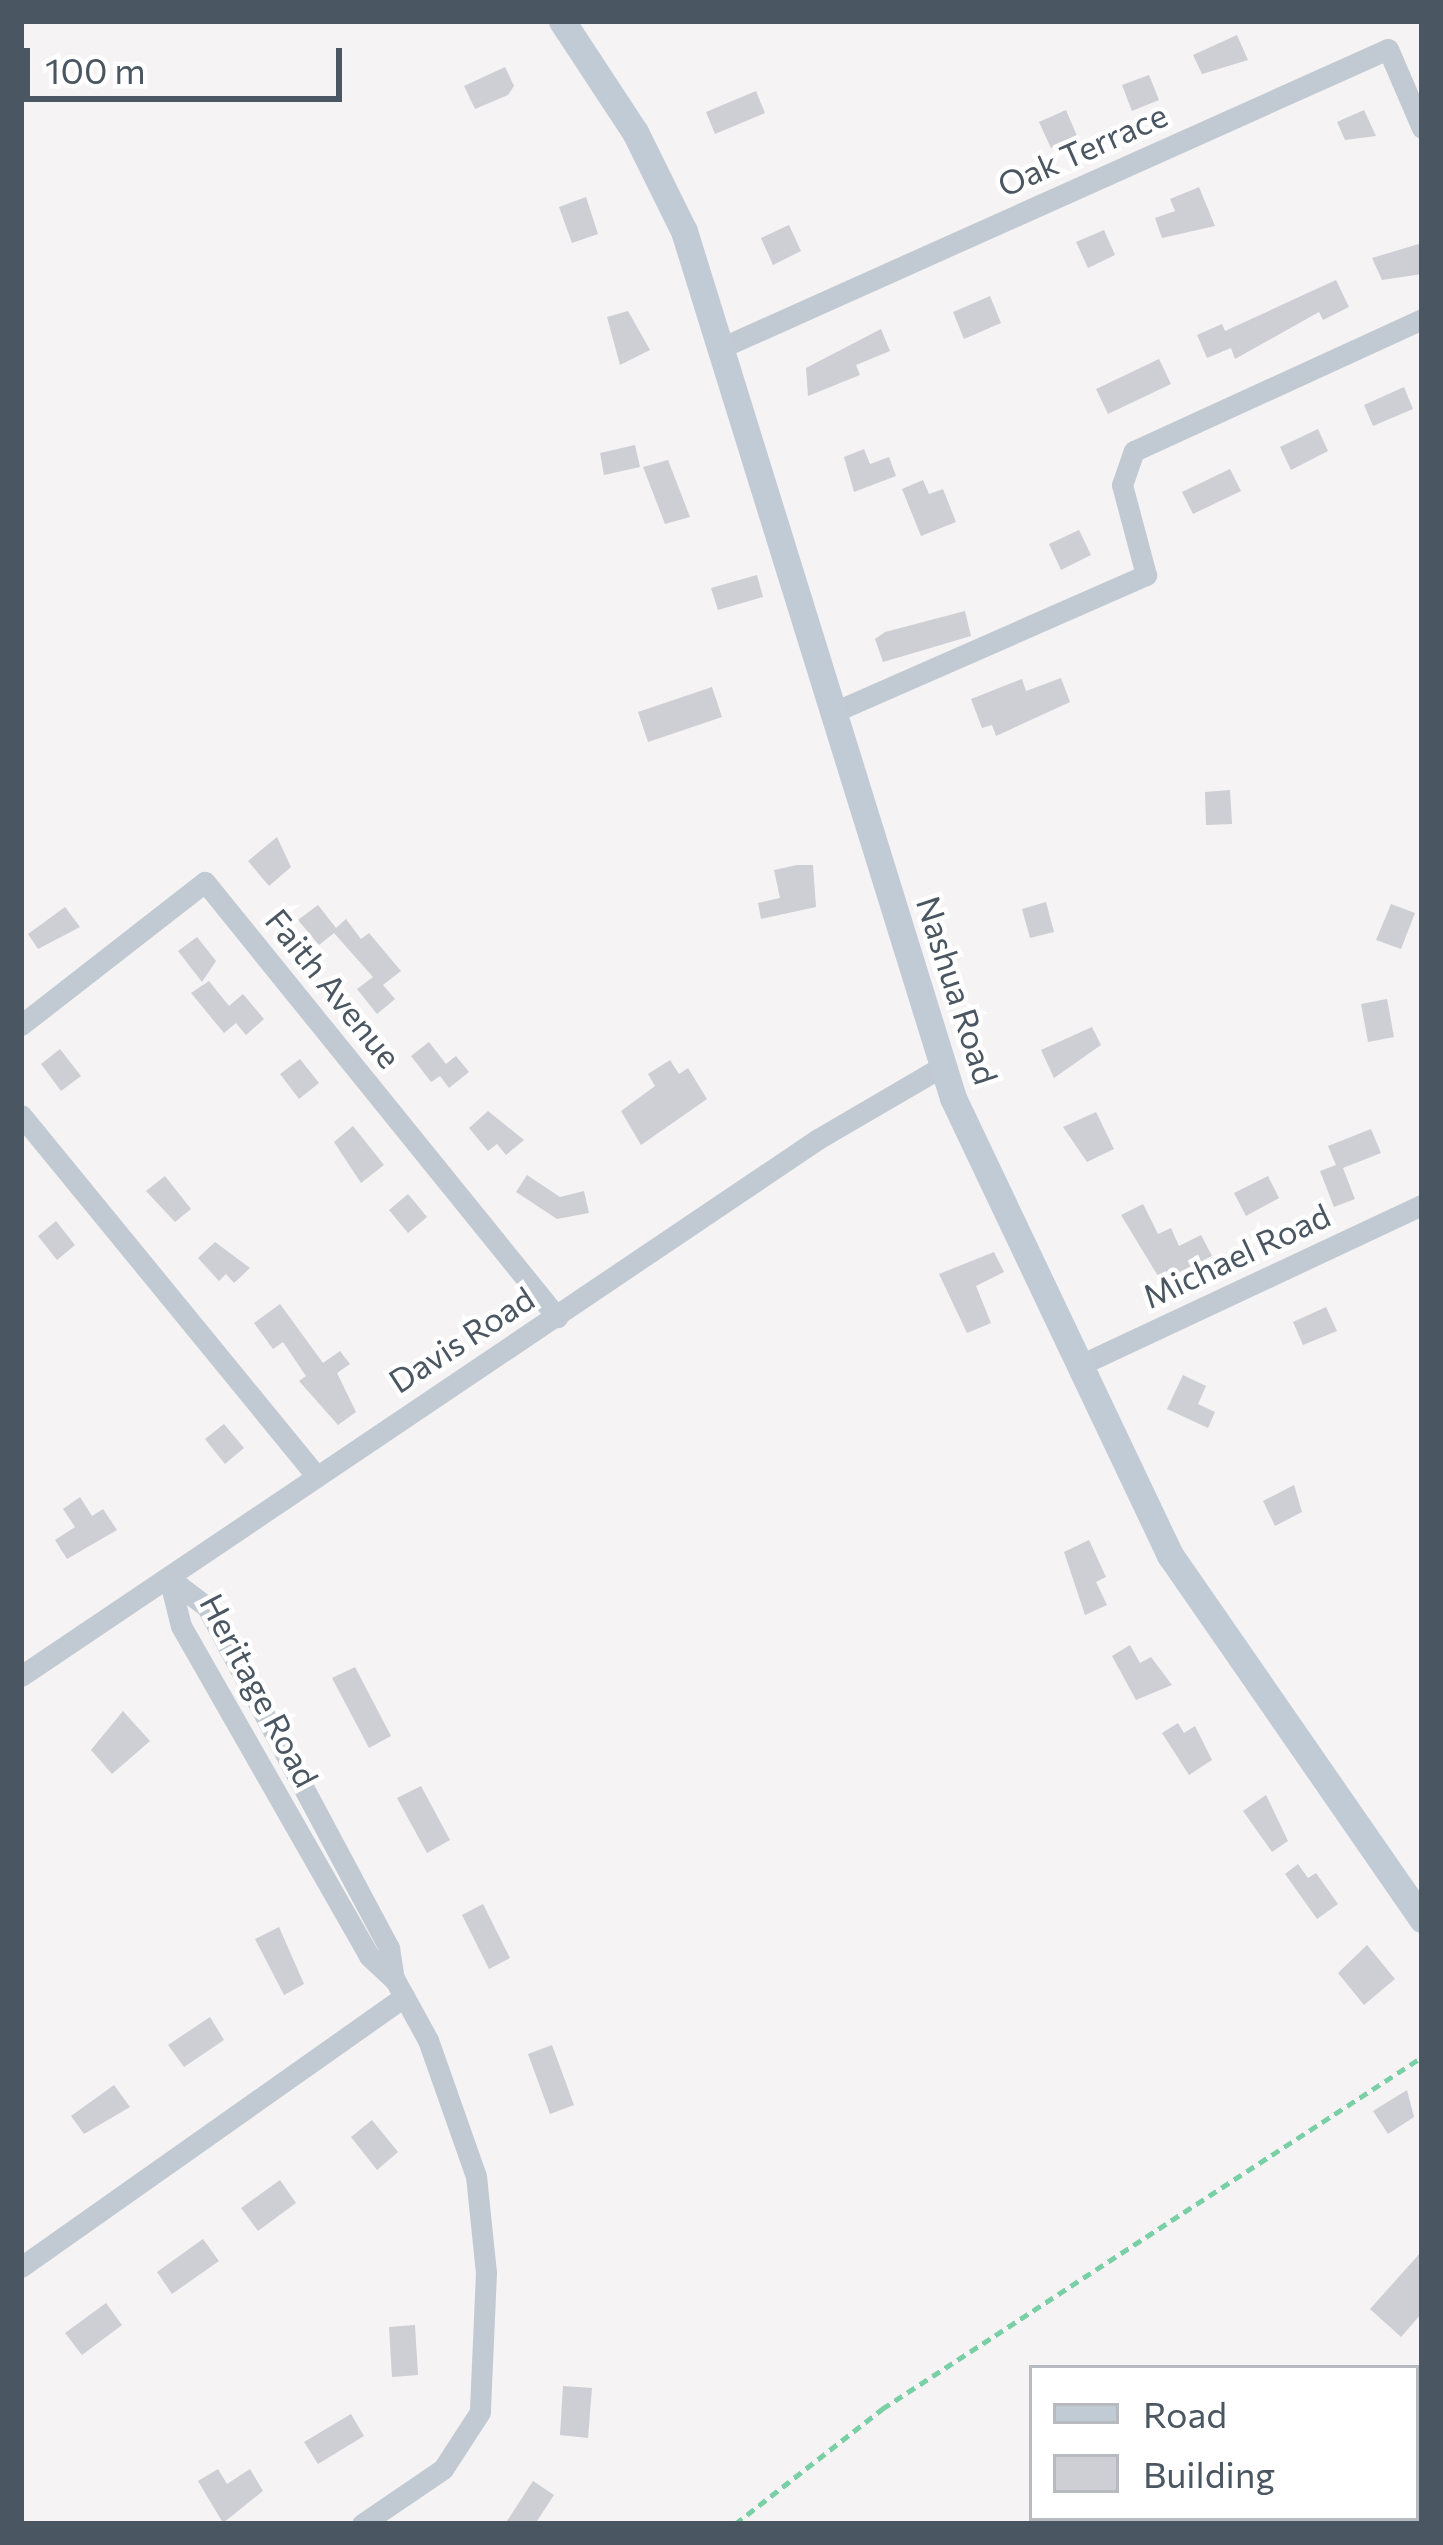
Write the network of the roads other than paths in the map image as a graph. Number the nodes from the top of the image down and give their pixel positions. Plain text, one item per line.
1 (562, 21) edge
2 (1422, 128) edge
3 (1422, 320) edge
4 (725, 346) junction
5 (835, 712) junction
6 (21, 1024) edge
7 (943, 1066) junction
8 (21, 1115) edge
9 (1422, 1204) edge
10 (557, 1317) junction
11 (1078, 1366) junction
12 (315, 1474) junction
13 (169, 1578) junction
14 (21, 1676) edge
15 (1422, 1919) edge
16 (399, 1989) junction
17 (21, 2267) edge
18 (362, 2524) edge

1 - 4 main road, Nashua Road
2 - 4 street, Oak Terrace
3 - 5 street
4 - 5 main road, Nashua Road
5 - 7 main road, Nashua Road
6 - 10 street, Faith Avenue
7 - 10 street, Davis Road
7 - 11 main road, Nashua Road
8 - 12 street
9 - 11 street, Michael Road
10 - 12 street, Davis Road
11 - 15 main road, Nashua Road
12 - 13 street, Davis Road
13 - 14 street, Davis Road
13 - 16 street, Heritage Road
13 - 16 street, Heritage Road
16 - 17 street
16 - 18 street, Heritage Road

